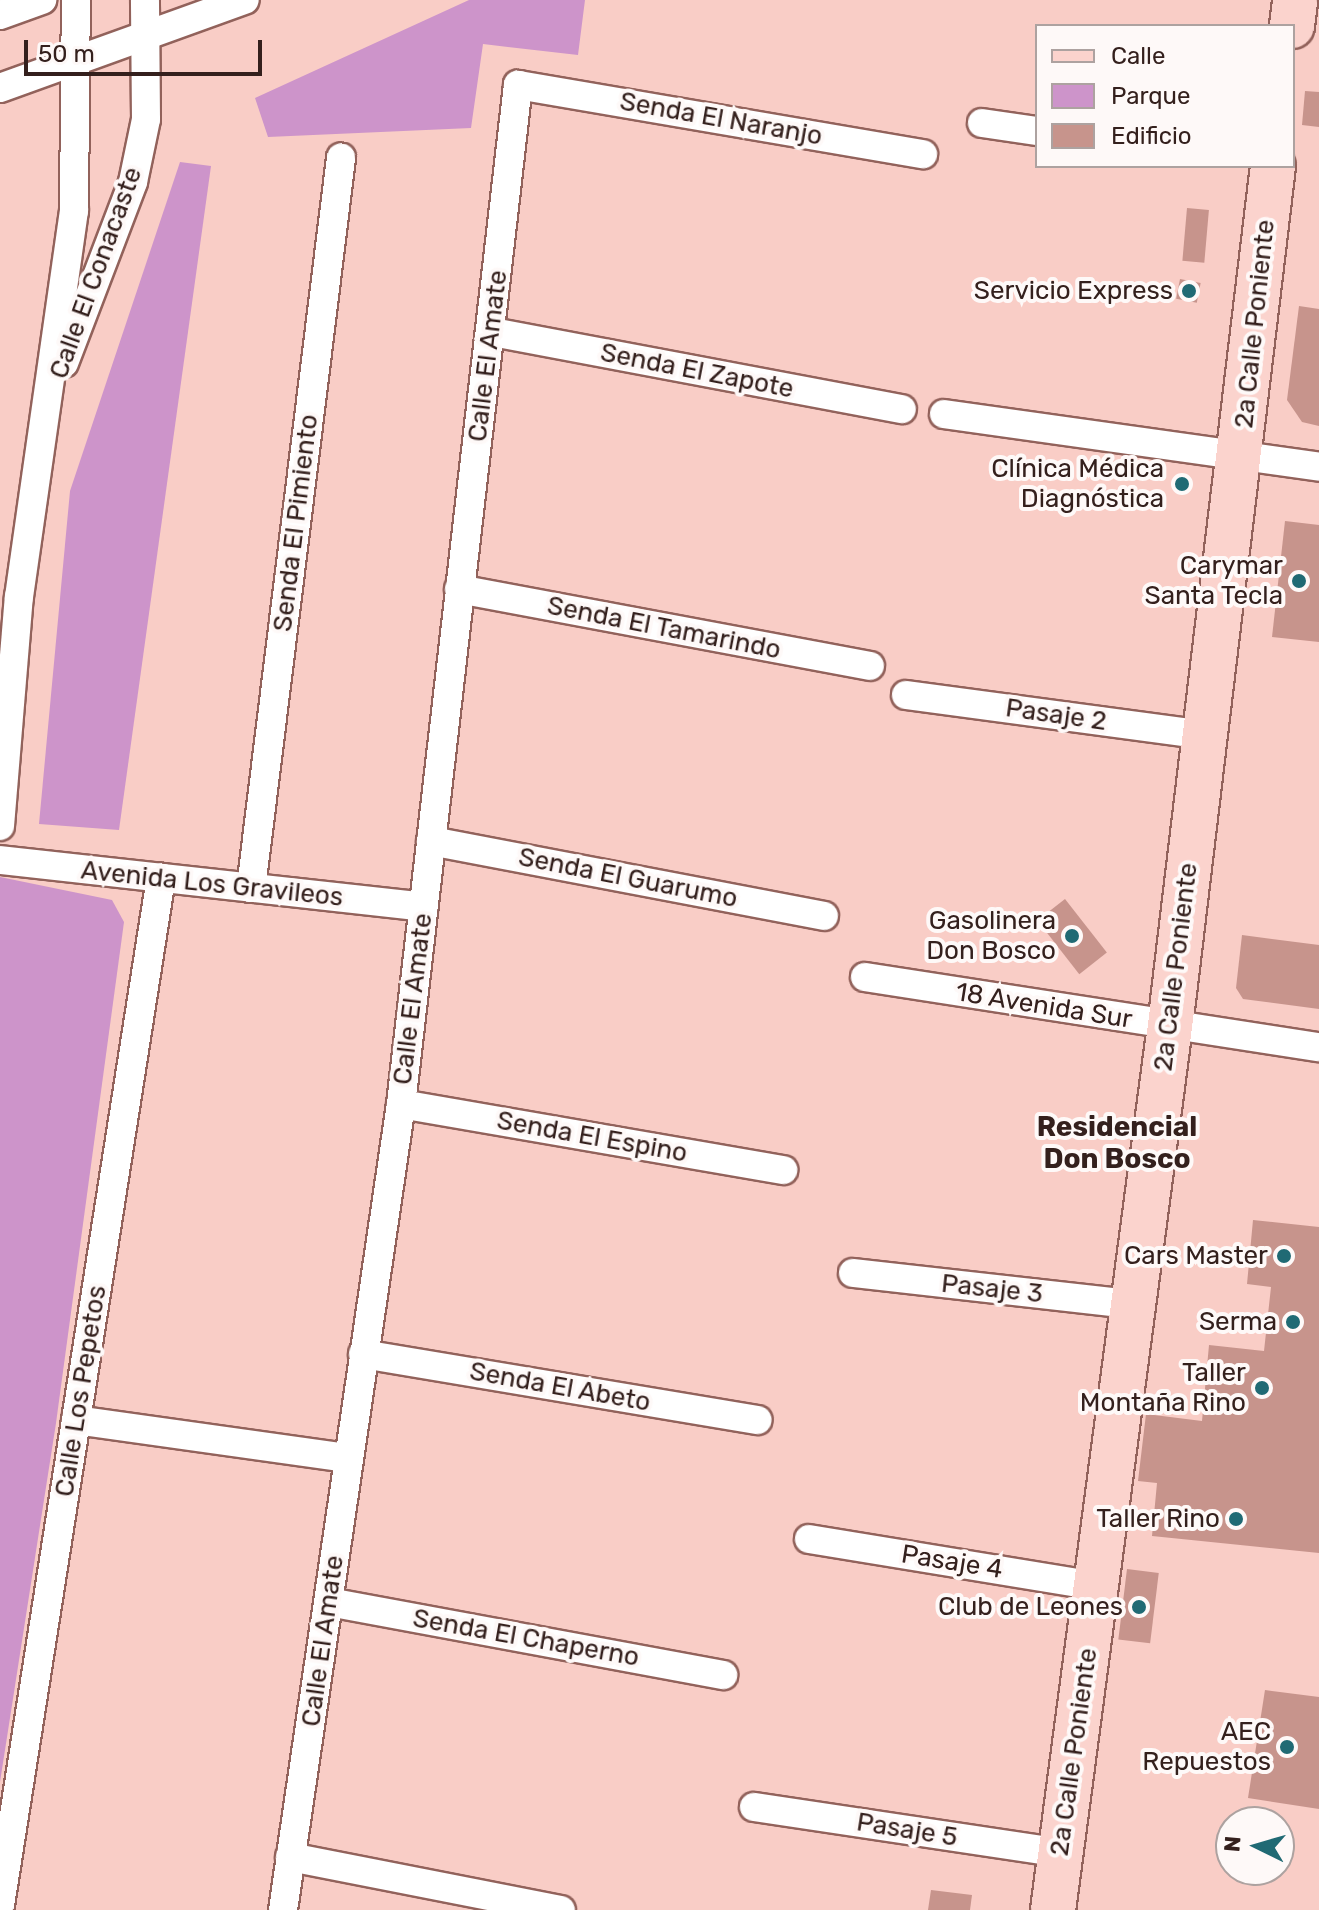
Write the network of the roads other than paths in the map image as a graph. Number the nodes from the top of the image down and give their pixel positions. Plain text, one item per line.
1 (42, 0) edge
2 (76, 0) edge
3 (145, 0) edge
4 (245, 0) edge
5 (1295, 0) edge
6 (0, 15) edge
7 (1292, 24) edge
8 (145, 36) junction
9 (75, 62) junction
10 (518, 85) joint
11 (0, 88) edge
12 (982, 123) dead end
13 (1035, 131) edge
14 (923, 154) dead end
15 (341, 158) dead end
16 (1273, 168) edge
17 (493, 332) junction
18 (49, 401) junction
19 (902, 409) dead end
20 (944, 414) dead end
21 (1240, 460) junction
22 (1319, 467) edge
23 (459, 589) junction
24 (870, 666) dead end
25 (906, 695) dead end
26 (1205, 735) junction
27 (0, 826) edge
28 (431, 841) junction
29 (0, 860) edge
30 (161, 878) junction
31 (251, 888) junction
32 (423, 907) junction
33 (824, 916) dead end
34 (865, 977) dead end
35 (1170, 1026) junction
36 (1319, 1047) edge
37 (401, 1104) junction
38 (783, 1170) dead end
39 (853, 1273) dead end
40 (1131, 1304) junction
41 (363, 1354) junction
42 (76, 1420) junction
43 (758, 1420) dead end
44 (348, 1458) junction
45 (809, 1539) dead end
46 (1096, 1586) junction
47 (329, 1602) junction
48 (723, 1675) dead end
49 (754, 1807) dead end
50 (1061, 1853) junction
51 (290, 1857) junction
52 (0, 1905) edge
53 (283, 1910) edge
54 (561, 1910) edge
55 (1053, 1910) edge

1 - 6 street
2 - 9 street, Calle El Conacaste
3 - 8 street, Calle El Conacaste
4 - 8 street
5 - 7 main road
8 - 9 street
8 - 18 street, Calle El Conacaste
9 - 11 street
9 - 18 street, Calle El Conacaste
10 - 14 street, Senda El Naranjo
10 - 17 street, Calle El Amate
12 - 13 street
15 - 31 street, Senda El Pimiento
16 - 21 main road, 2a Calle Poniente
17 - 19 street, Senda El Zapote
17 - 23 street, Calle El Amate
18 - 27 street, Calle El Conacaste
20 - 21 street
21 - 22 street
21 - 26 main road, 2a Calle Poniente
23 - 24 street, Senda El Tamarindo
23 - 28 street, Calle El Amate
25 - 26 street, Pasaje 2
26 - 35 main road, 2a Calle Poniente
28 - 32 street, Calle El Amate
28 - 33 street, Senda El Guarumo
29 - 30 street, Avenida Los Gravileos
30 - 31 street, Avenida Los Gravileos
30 - 42 street, Calle Los Pepetos
31 - 32 street, Avenida Los Gravileos
32 - 37 street, Calle El Amate
34 - 35 street, 18 Avenida Sur
35 - 36 street, 18 Avenida Sur
35 - 40 main road, 2a Calle Poniente
37 - 38 street, Senda El Espino
37 - 41 street, Calle El Amate
39 - 40 street, Pasaje 3
40 - 46 main road, 2a Calle Poniente
41 - 43 street, Senda El Abeto
41 - 44 street, Calle El Amate
42 - 44 street
42 - 52 street, Calle Los Pepetos
44 - 47 street, Calle El Amate
45 - 46 street, Pasaje 4
46 - 50 main road, 2a Calle Poniente
47 - 48 street, Senda El Chaperno
47 - 51 street, Calle El Amate
49 - 50 street, Pasaje 5
50 - 55 main road, 2a Calle Poniente
51 - 53 street, Calle El Amate
51 - 54 street

